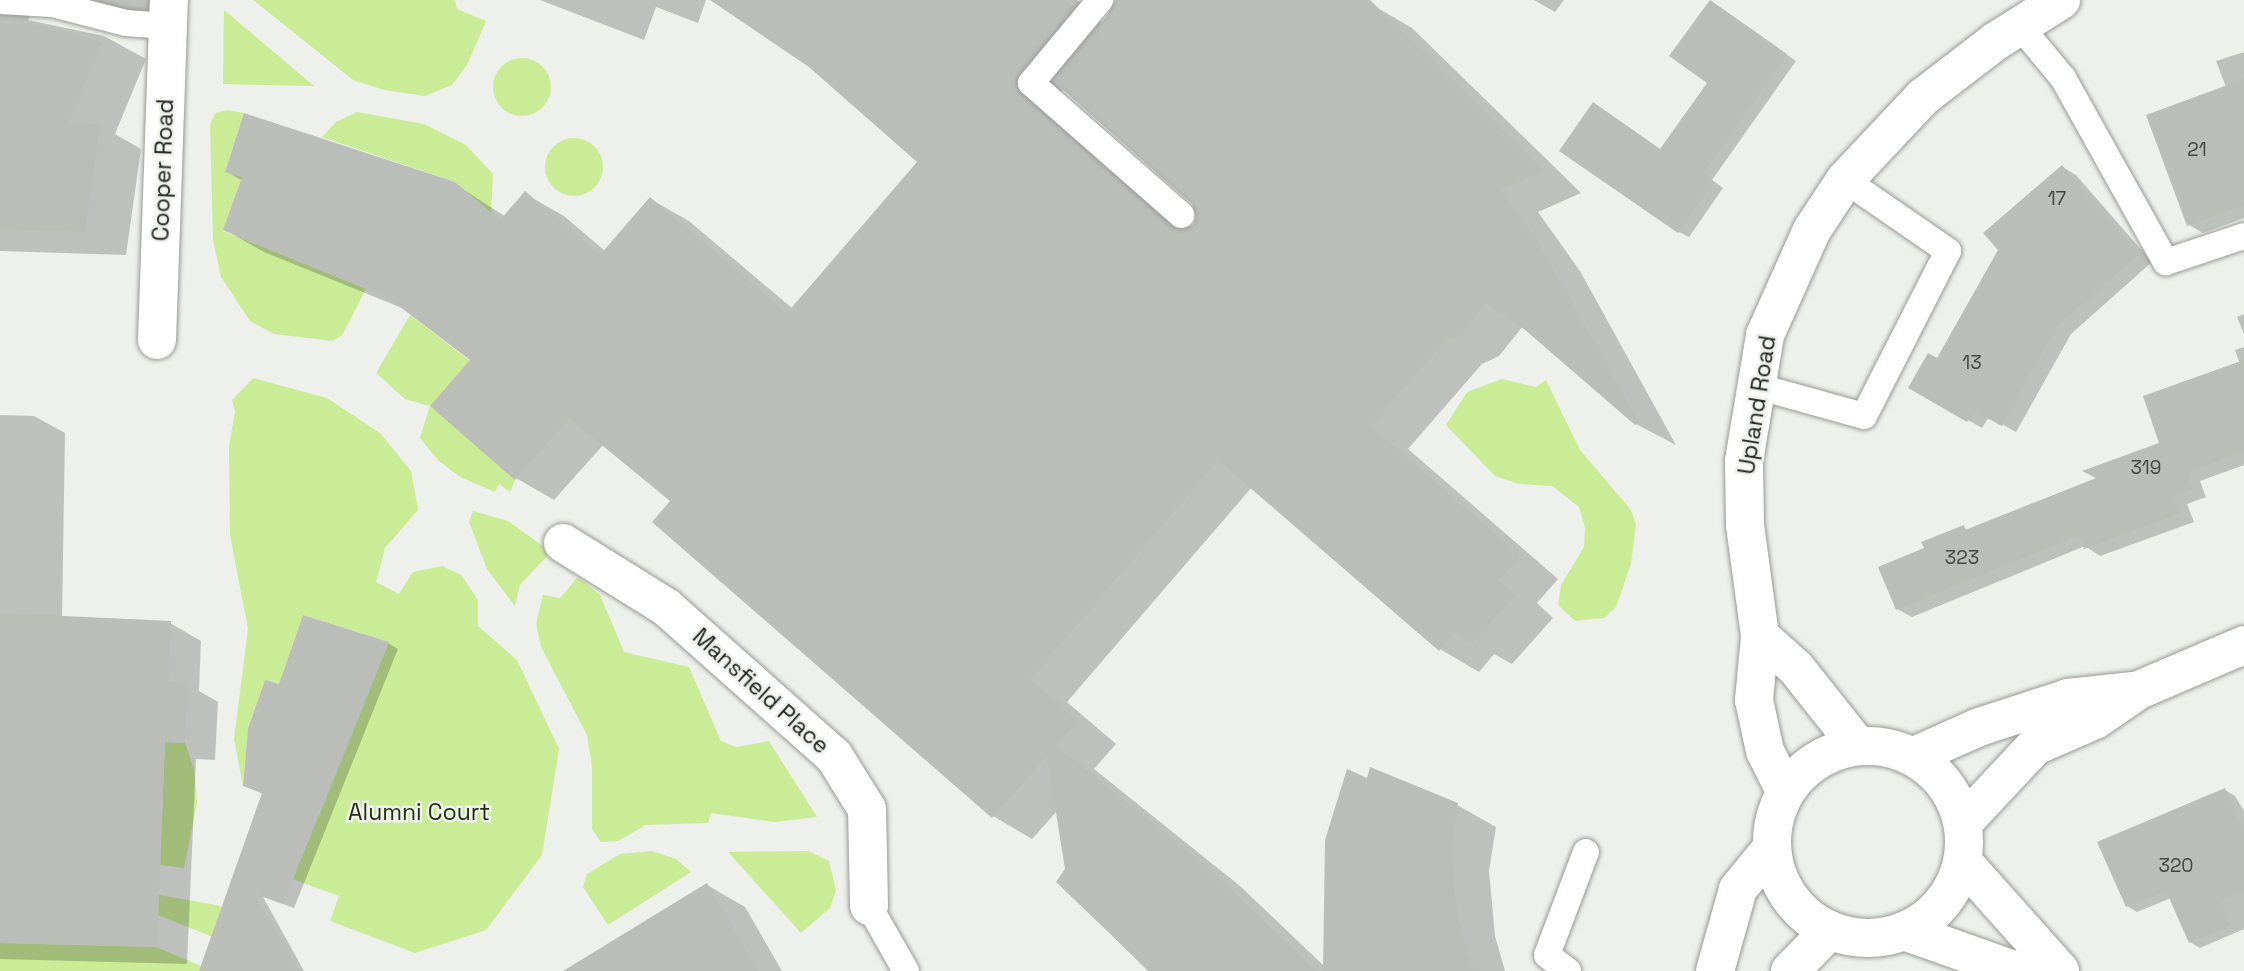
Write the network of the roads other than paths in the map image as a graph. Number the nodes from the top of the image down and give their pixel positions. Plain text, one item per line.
1 (1100, 0) edge
2 (2061, 0) edge
3 (0, 1) edge
4 (168, 13) edge
5 (2019, 24) junction
6 (1845, 180) junction
7 (1181, 215) dead end
8 (2244, 236) edge
9 (157, 340) dead end
10 (1756, 386) junction
11 (563, 543) dead end
12 (1759, 636) junction
13 (2244, 645) edge
14 (2139, 690) junction
15 (1857, 745) junction
16 (1913, 756) junction
17 (1785, 791) junction
18 (1963, 823) junction
19 (1771, 849) junction
20 (1586, 852) dead end
21 (1963, 863) junction
22 (869, 906) joint
23 (1830, 930) junction
24 (1904, 931) junction
25 (906, 971) edge
26 (1568, 971) edge
27 (1715, 971) edge
28 (1790, 971) edge
29 (2017, 971) edge
30 (2060, 971) edge

1 - 7 lane
2 - 5 street, Upland Road
3 - 4 lane
4 - 9 street, Cooper Road
5 - 6 street, Upland Road
5 - 8 lane
6 - 10 street, Upland Road
6 - 10 lane
10 - 12 street, Upland Road
11 - 22 street, Mansfield Place
12 - 15 street
12 - 17 street, Upland Road
13 - 14 street
14 - 16 street
14 - 18 street
15 - 16 street
15 - 17 street
16 - 18 street
17 - 19 street
18 - 21 street
19 - 23 street
19 - 27 street
20 - 26 lane
21 - 24 street
21 - 30 street
22 - 25 lane, Mansfield Place
23 - 24 street
23 - 28 street
24 - 29 street

